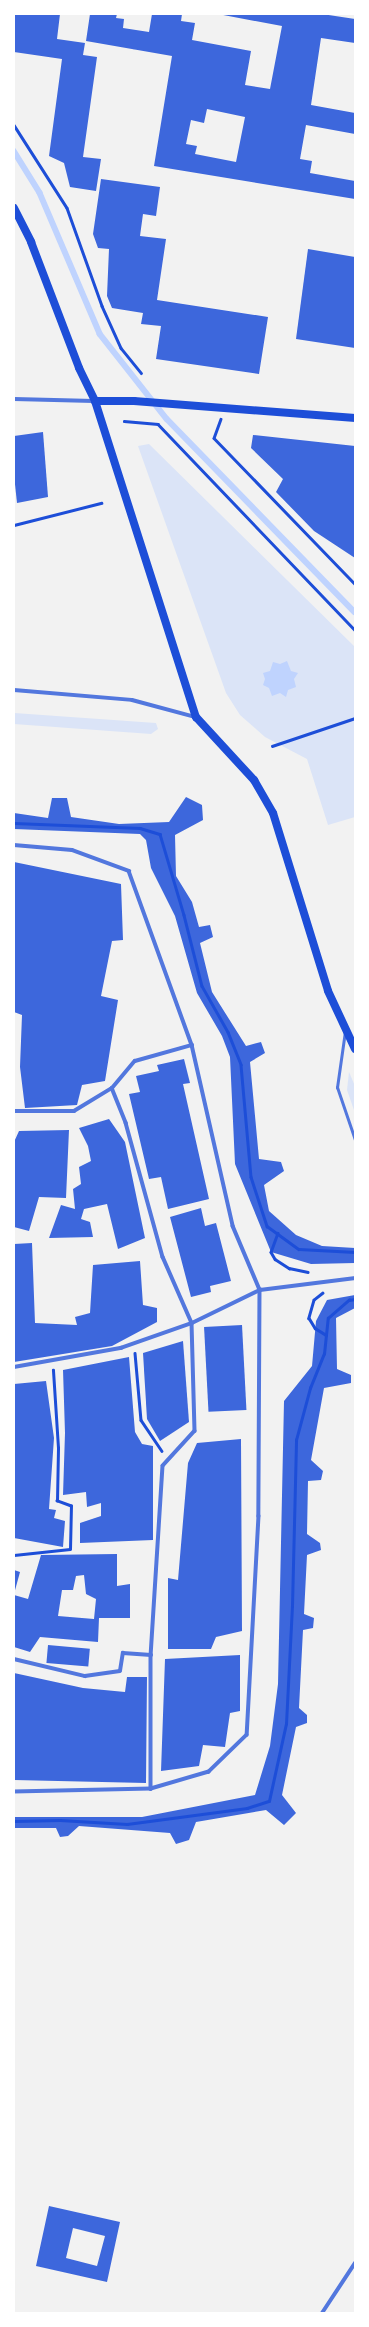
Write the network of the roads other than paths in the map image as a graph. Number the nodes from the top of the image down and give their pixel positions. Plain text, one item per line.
1 (14, 208) edge
2 (14, 399) edge
3 (95, 401) junction
4 (355, 418) edge
5 (14, 690) edge
6 (196, 717) junction
7 (14, 845) edge
8 (345, 1027) junction
9 (192, 1044) junction
10 (355, 1049) edge
11 (112, 1088) junction
12 (14, 1111) edge
13 (355, 1140) edge
14 (355, 1278) edge
15 (260, 1290) junction
16 (192, 1323) junction
17 (14, 1366) edge
18 (151, 1655) junction
19 (14, 1659) edge
20 (151, 1789) junction
21 (14, 1792) edge
22 (355, 2263) edge
23 (322, 2313) edge

1 - 3 main road
2 - 3 street
3 - 4 main road
3 - 6 main road
5 - 6 street
6 - 8 main road
7 - 9 street
8 - 10 main road
8 - 13 lane
9 - 11 street
9 - 15 street
11 - 12 street
11 - 16 street
14 - 15 street
15 - 16 street
15 - 20 street
16 - 17 street
16 - 18 street
18 - 19 street
18 - 20 street
20 - 21 street
22 - 23 street

